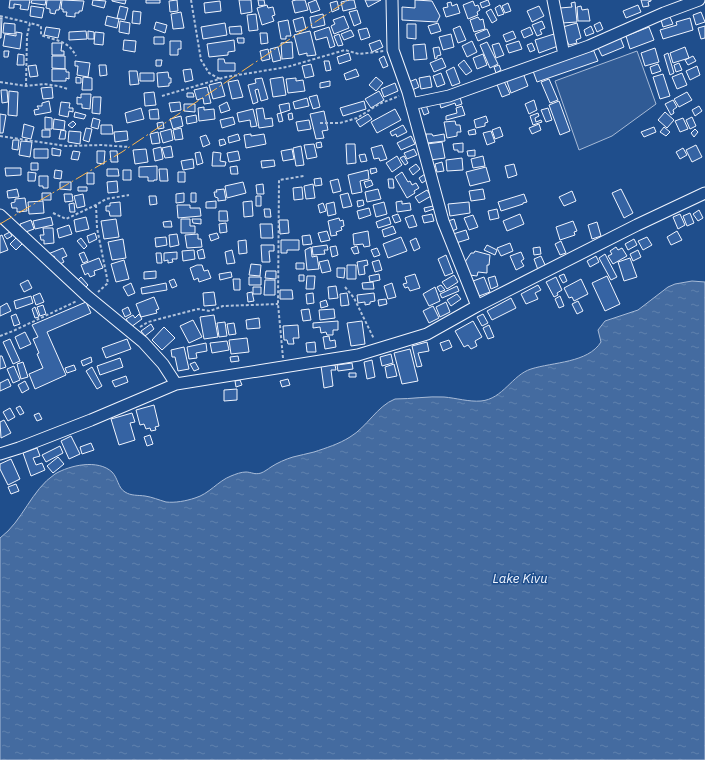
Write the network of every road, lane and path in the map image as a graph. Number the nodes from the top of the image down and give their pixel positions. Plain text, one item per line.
1 (191, 0) edge
2 (392, 0) edge
3 (553, 0) edge
4 (699, 0) edge
5 (0, 16) edge
6 (30, 23) junction
7 (393, 50) junction
8 (564, 54) junction
9 (76, 56) dead end
10 (220, 79) junction
11 (0, 82) edge
12 (26, 86) junction
13 (68, 89) dead end
14 (408, 92) junction
15 (162, 96) dead end
16 (411, 104) junction
17 (320, 123) dead end
18 (0, 136) edge
19 (129, 147) dead end
20 (304, 176) dead end
21 (705, 193) edge
22 (129, 195) dead end
23 (96, 206) junction
24 (53, 213) dead end
25 (0, 215) edge
26 (345, 287) dead end
27 (89, 297) junction
28 (278, 304) junction
29 (477, 306) junction
30 (130, 333) junction
31 (0, 336) edge
32 (379, 349) junction
33 (284, 367) junction
34 (176, 384) junction
35 (0, 454) edge

1 - 10 path
2 - 7 street
3 - 8 street
4 - 8 street
5 - 6 path
6 - 9 path
6 - 12 path
7 - 10 path
7 - 14 street
8 - 16 street
10 - 15 path
11 - 12 path
12 - 13 path
14 - 16 street
14 - 17 path
16 - 29 street
18 - 19 path
20 - 28 path
21 - 29 street
22 - 23 path
23 - 24 path
23 - 27 path
25 - 27 street
26 - 32 path
27 - 30 street
27 - 31 path
28 - 30 path
28 - 33 path
29 - 32 street
30 - 34 street
32 - 33 street
33 - 34 street
34 - 35 street

